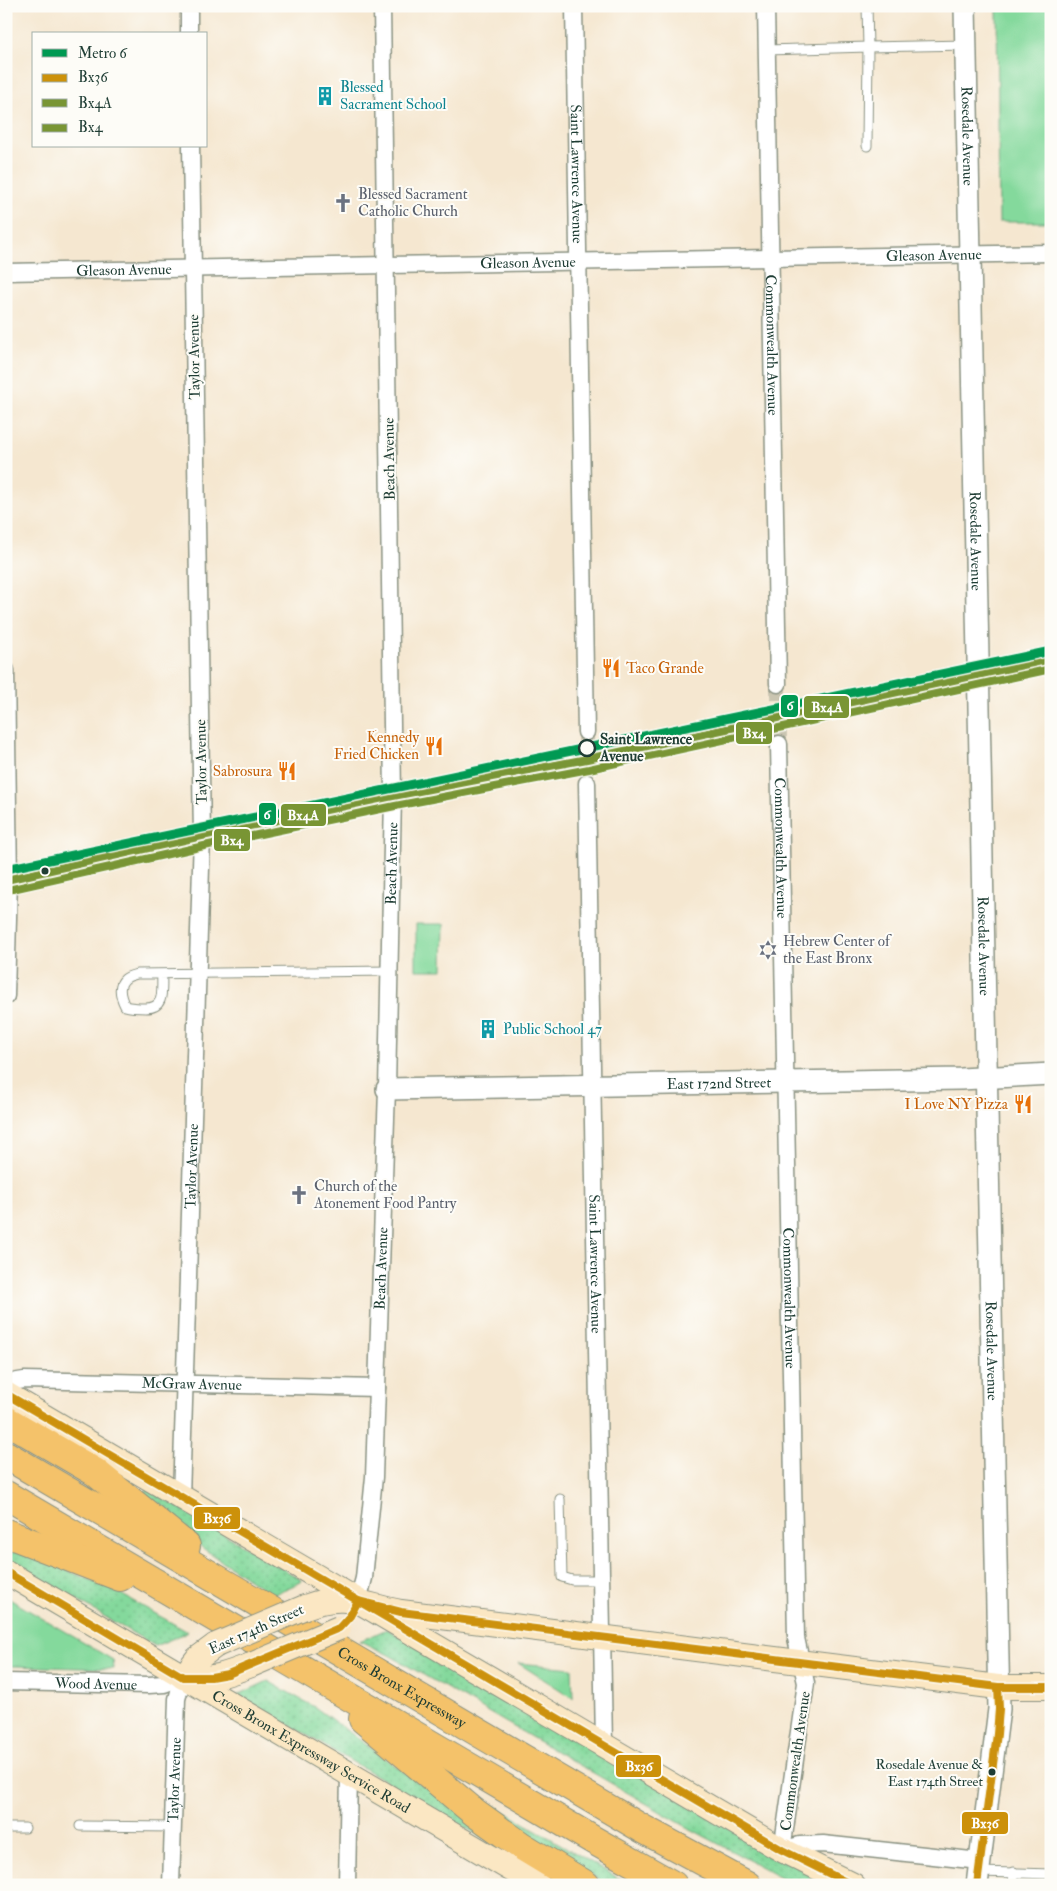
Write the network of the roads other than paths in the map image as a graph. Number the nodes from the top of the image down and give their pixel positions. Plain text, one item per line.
1 (189, 6) edge
2 (382, 6) edge
3 (574, 6) edge
4 (766, 6) edge
5 (868, 6) edge
6 (965, 6) edge
7 (189, 32) edge
8 (966, 45) junction
9 (868, 48) junction
10 (767, 50) junction
11 (867, 146) dead end
12 (191, 148) edge
13 (1051, 253) edge
14 (970, 254) junction
15 (770, 258) junction
16 (578, 261) junction
17 (386, 265) junction
18 (193, 268) junction
19 (6, 272) edge
20 (1051, 658) edge
21 (6, 670) edge
22 (978, 674) junction
23 (778, 684) tunnel mouth
24 (586, 732) tunnel mouth
25 (779, 744) tunnel mouth
26 (587, 784) tunnel mouth
27 (394, 796) junction
28 (202, 836) junction
29 (8, 880) edge
30 (390, 971) junction
31 (197, 972) junction
32 (162, 974) junction
33 (6, 996) edge
34 (1051, 1074) edge
35 (985, 1078) junction
36 (786, 1082) junction
37 (593, 1086) junction
38 (387, 1089) junction
39 (6, 1383) edge
40 (184, 1383) junction
41 (378, 1388) junction
42 (6, 1394) edge
43 (6, 1420) edge
44 (6, 1455) edge
45 (6, 1495) edge
46 (181, 1497) junction
47 (560, 1499) dead end
48 (6, 1533) edge
49 (6, 1572) edge
50 (602, 1580) junction
51 (251, 1599) junction
52 (358, 1600) junction
53 (196, 1606) junction
54 (603, 1638) junction
55 (802, 1662) junction
56 (302, 1668) junction
57 (184, 1677) junction
58 (6, 1682) edge
59 (998, 1687) junction
60 (1051, 1687) edge
61 (604, 1745) junction
62 (349, 1774) junction
63 (80, 1826) dead end
64 (173, 1827) junction
65 (6, 1828) edge
66 (25, 1828) dead end
67 (782, 1850) junction
68 (1014, 1872) junction
69 (978, 1873) edge
70 (1051, 1874) edge
71 (171, 1885) edge
72 (347, 1885) edge
73 (538, 1885) edge
74 (586, 1885) edge
75 (673, 1885) edge
76 (747, 1885) edge
77 (853, 1885) edge
78 (1013, 1885) edge

1 - 7 street
2 - 17 street, Beach Avenue
3 - 16 street, Saint Lawrence Avenue
4 - 10 street, Commonwealth Avenue
5 - 9 lane
6 - 8 street, Rosedale Avenue
8 - 9 lane
8 - 14 street, Rosedale Avenue
9 - 10 lane
9 - 11 lane
10 - 15 street, Commonwealth Avenue
12 - 18 street, Taylor Avenue
13 - 14 street, Gleason Avenue
14 - 15 street, Gleason Avenue
14 - 22 street, Rosedale Avenue
15 - 16 street, Gleason Avenue
15 - 23 street, Commonwealth Avenue
16 - 17 street, Gleason Avenue
16 - 24 street, Saint Lawrence Avenue
17 - 18 street, Gleason Avenue
17 - 27 street, Beach Avenue
18 - 19 street, Gleason Avenue
18 - 28 street, Taylor Avenue
20 - 22 main road
21 - 29 street
22 - 27 main road
22 - 35 street, Rosedale Avenue
25 - 36 street, Commonwealth Avenue
26 - 37 street, Saint Lawrence Avenue
27 - 28 main road
27 - 30 street, Beach Avenue
28 - 29 main road
28 - 31 street, Taylor Avenue
29 - 33 street
30 - 31 lane
30 - 38 street, Beach Avenue
31 - 32 lane
31 - 40 street, Taylor Avenue
32 - 32 lane
34 - 35 street, East 172nd Street
35 - 36 street, East 172nd Street
35 - 59 street, Rosedale Avenue
36 - 37 street, East 172nd Street
36 - 55 street, Commonwealth Avenue
37 - 38 street, East 172nd Street
37 - 50 street, Saint Lawrence Avenue
38 - 41 street, Beach Avenue
39 - 40 street, McGraw Avenue
40 - 41 street, McGraw Avenue
40 - 46 street, Taylor Avenue
41 - 52 street, Beach Avenue
42 - 46 main road
43 - 51 highway
44 - 51 highway, Cross Bronx Expressway
45 - 53 highway
46 - 52 main road
47 - 50 lane
48 - 53 highway
49 - 57 main road, Cross Bronx Expressway Service Road
50 - 54 street, Saint Lawrence Avenue
51 - 76 highway, Cross Bronx Expressway
52 - 54 main road, East 174th Street
52 - 57 main road, East 174th Street, bridge
52 - 57 main road, East 174th Street, bridge
52 - 61 main road
53 - 56 highway
54 - 55 main road, East 174th Street
54 - 61 street, Saint Lawrence Avenue
55 - 59 main road, East 174th Street
55 - 67 street, Commonwealth Avenue
56 - 74 highway
56 - 75 highway
57 - 58 street, Wood Avenue
57 - 62 main road, Cross Bronx Expressway Service Road
57 - 64 street, Taylor Avenue
59 - 60 main road, East 174th Street
59 - 69 street, Rosedale Avenue
61 - 67 main road
62 - 72 street
62 - 73 main road, Cross Bronx Expressway Service Road
63 - 64 lane
64 - 71 street, Taylor Avenue
65 - 66 lane
67 - 69 street
67 - 77 main road
68 - 69 lane
68 - 70 lane
68 - 78 lane

